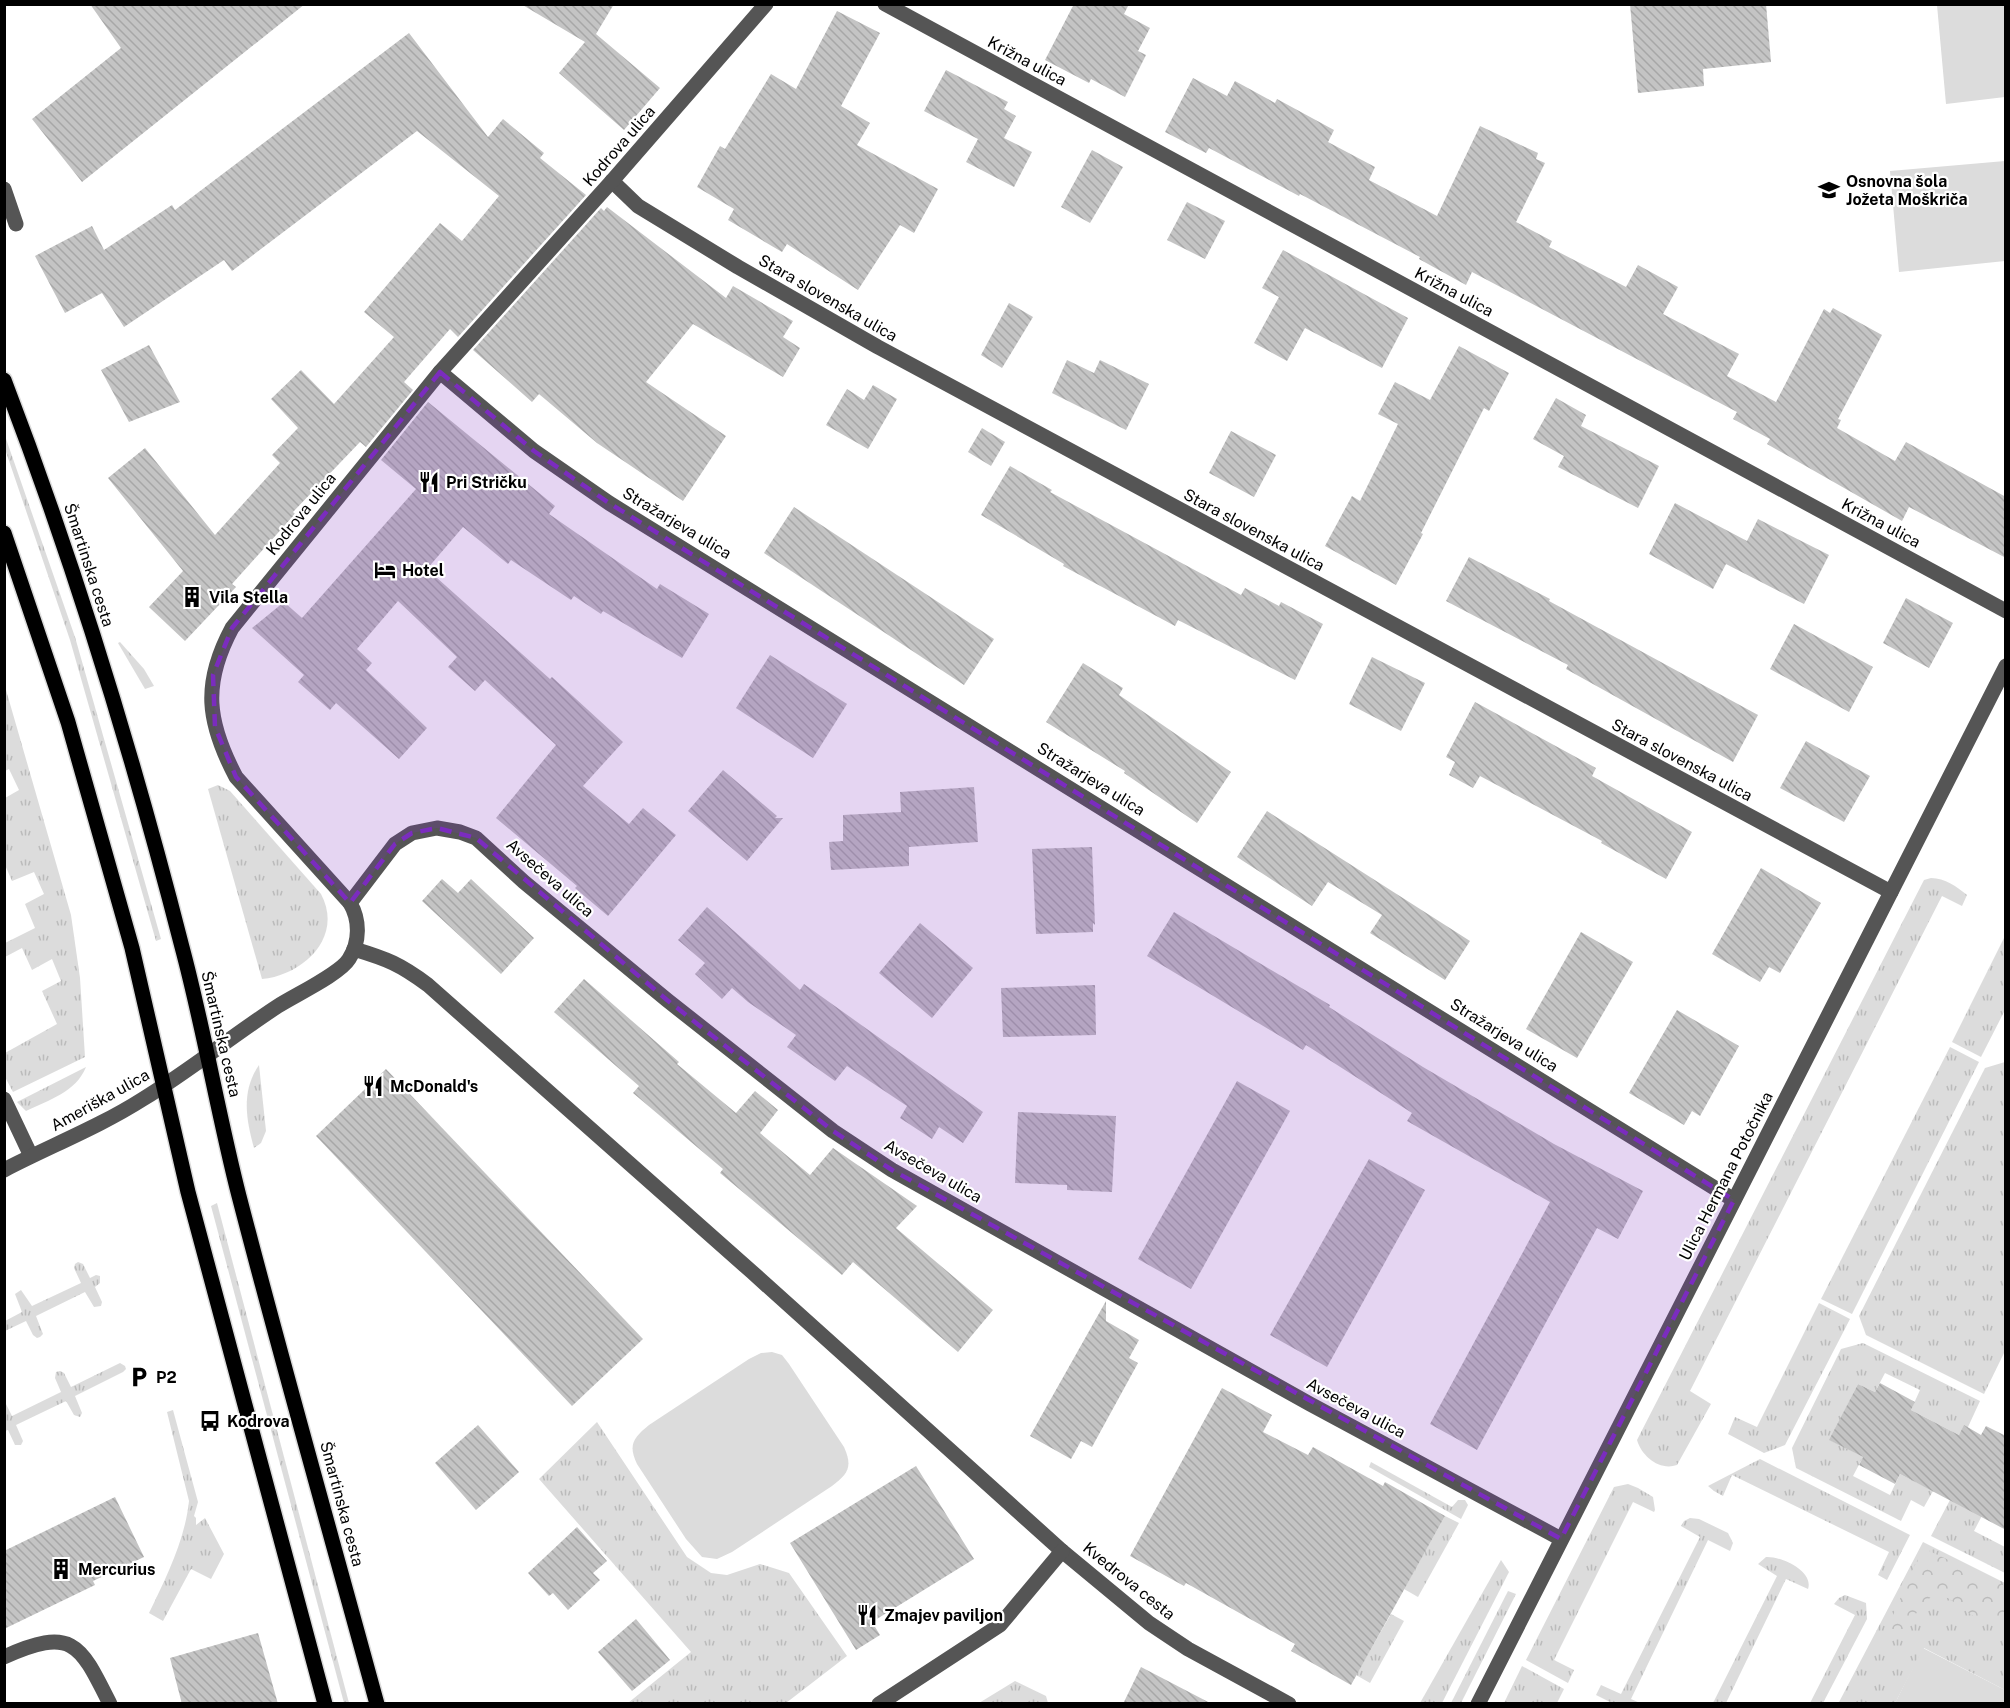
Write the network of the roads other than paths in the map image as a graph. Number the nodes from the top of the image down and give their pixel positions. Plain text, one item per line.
1 (766, 4) edge
2 (885, 4) edge
3 (612, 181) junction
4 (4, 189) edge
5 (16, 224) dead end
6 (440, 372) junction
7 (4, 380) edge
8 (4, 533) edge
9 (2006, 611) edge
10 (2006, 666) edge
11 (1891, 892) junction
12 (350, 903) junction
13 (354, 949) junction
14 (208, 1054) junction
15 (164, 1085) junction
16 (4, 1099) edge
17 (31, 1156) junction
18 (4, 1170) edge
19 (1734, 1200) junction
20 (1561, 1539) junction
21 (1062, 1551) junction
22 (4, 1657) edge
23 (110, 1704) edge
24 (325, 1704) edge
25 (377, 1704) edge
26 (879, 1704) edge
27 (1289, 1704) edge
28 (1478, 1704) edge

1 - 3 street, Kodrova ulica
2 - 9 street, Križna ulica
3 - 6 street, Kodrova ulica
3 - 11 street, Stara slovenska ulica
4 - 5 street
6 - 12 street, Kodrova ulica
6 - 19 street, Stražarjeva ulica
7 - 14 main road, Šmartinska cesta
8 - 15 main road
10 - 11 street, Ulica Hermana Potočnika
11 - 19 street, Ulica Hermana Potočnika
12 - 13 street, Kodrova ulica
12 - 20 street, Avsečeva ulica
13 - 14 street
13 - 21 street
14 - 15 street, Ameriška ulica
14 - 25 main road, Šmartinska cesta
15 - 17 street, Ameriška ulica
15 - 24 main road
16 - 17 street
17 - 18 street, Ameriška ulica
19 - 20 street, Ulica Hermana Potočnika
20 - 28 street, Ulica Hermana Potočnika
21 - 26 street, Kvedrova cesta
21 - 27 street, Kvedrova cesta
22 - 23 street

